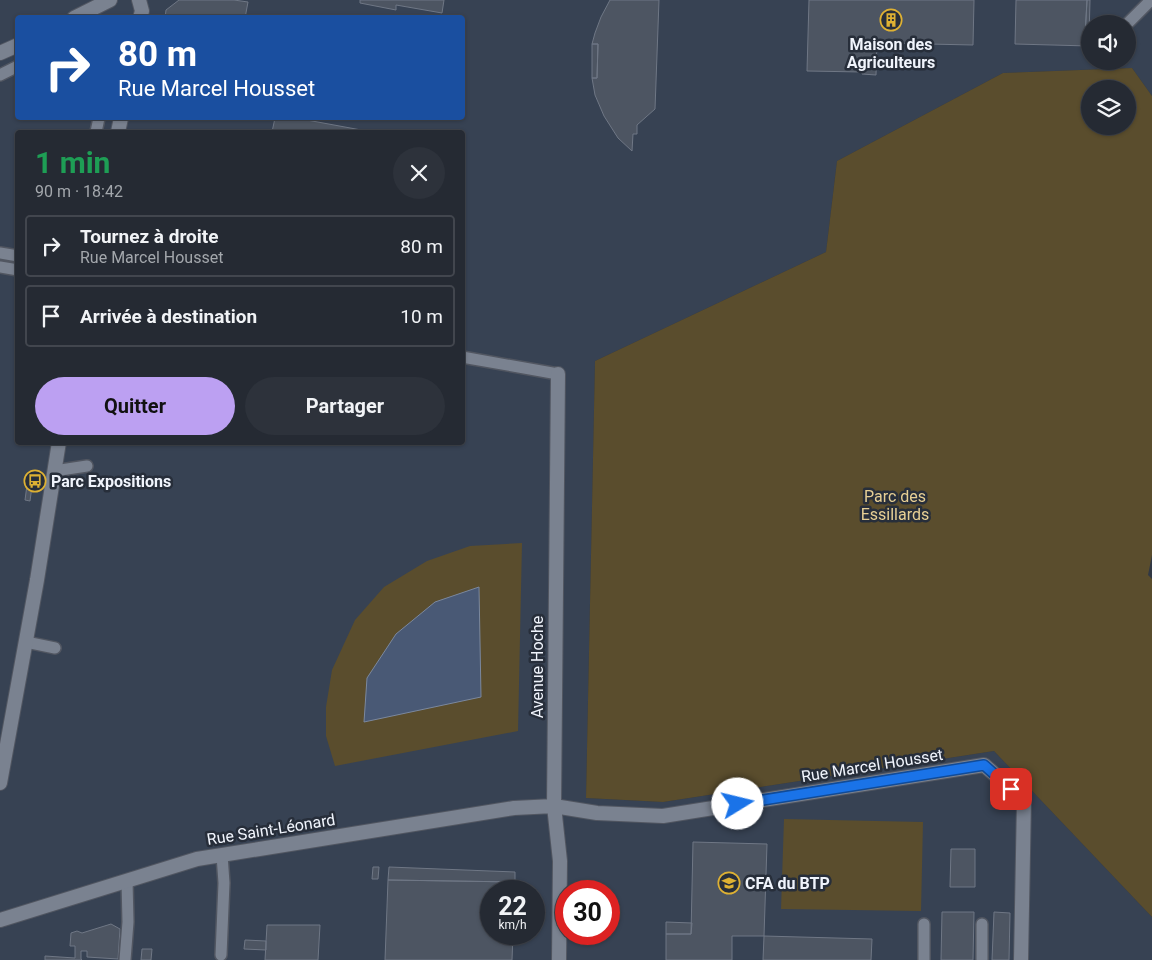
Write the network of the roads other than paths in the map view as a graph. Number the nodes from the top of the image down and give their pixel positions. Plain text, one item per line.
1 (110, 0) edge
2 (139, 0) edge
3 (1151, 0) edge
4 (80, 15) edge
5 (141, 15) edge
6 (1136, 15) edge
7 (15, 46) edge
8 (0, 53) edge
9 (15, 68) edge
10 (0, 75) edge
11 (0, 253) edge
12 (15, 256) edge
13 (0, 267) edge
14 (15, 270) edge
15 (465, 358) edge
16 (558, 374) joint
17 (58, 445) edge
18 (87, 466) dead end
19 (54, 471) junction
20 (26, 642) junction
21 (55, 648) dead end
22 (0, 783) edge
23 (554, 806) junction
24 (222, 855) junction
25 (126, 881) junction
26 (0, 920) edge
27 (924, 924) dead end
28 (982, 924) dead end
29 (221, 955) dead end
30 (125, 960) edge
31 (559, 960) edge
32 (924, 960) edge
33 (982, 960) edge
34 (1021, 960) edge

1 - 4 street
2 - 5 street
3 - 6 lane
7 - 8 street
9 - 10 lane
11 - 12 lane
13 - 14 lane
15 - 16 lane
16 - 23 street, Avenue Hoche
17 - 19 street
18 - 19 lane
19 - 20 street
20 - 21 lane
20 - 22 street
23 - 24 street, Rue Saint-Léonard
23 - 31 street, Avenue Hoche
23 - 34 street, Rue Marcel Housset
24 - 25 street, Rue Saint-Léonard
24 - 29 lane
25 - 26 street, Rue Saint-Léonard
25 - 30 lane
27 - 32 lane
28 - 33 lane

